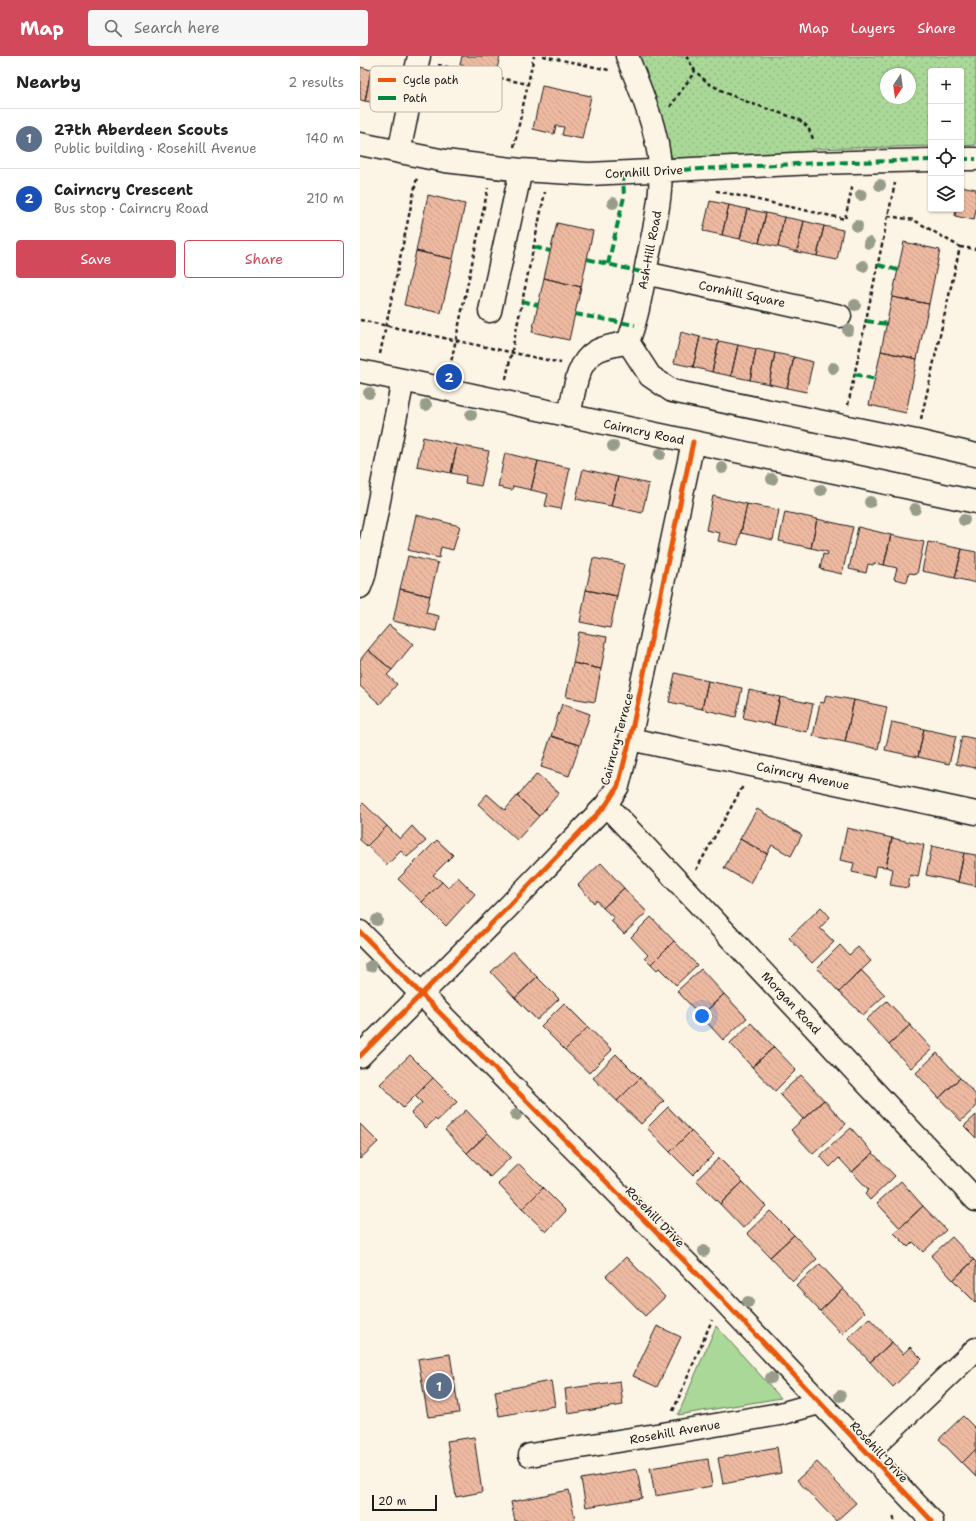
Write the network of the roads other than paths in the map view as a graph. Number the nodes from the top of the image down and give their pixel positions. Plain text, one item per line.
1 (631, 66) edge
2 (408, 112) edge
3 (360, 144) edge
4 (399, 152) junction
5 (976, 159) edge
6 (928, 160) edge
7 (964, 160) edge
8 (508, 169) junction
9 (660, 172) junction
10 (645, 273) junction
11 (490, 311) dead end
12 (840, 316) dead end
13 (628, 342) junction
14 (368, 373) edge
15 (403, 380) junction
16 (569, 416) junction
17 (693, 442) junction
18 (976, 455) edge
19 (976, 502) edge
20 (360, 587) edge
21 (630, 739) junction
22 (606, 805) junction
23 (976, 813) edge
24 (360, 932) edge
25 (421, 993) junction
26 (360, 1056) edge
27 (976, 1200) edge
28 (976, 1349) edge
29 (819, 1403) junction
30 (867, 1453) junction
31 (530, 1455) dead end
32 (932, 1521) edge

1 - 9 street, Ash-Hill Road
2 - 4 street
3 - 4 street, Cornhill Drive
4 - 8 street, Cornhill Drive
5 - 7 street
6 - 9 street, Cornhill Drive
8 - 9 street, Cornhill Drive
8 - 11 street
9 - 10 street, Ash-Hill Road
10 - 12 street, Cornhill Square
10 - 13 street, Ash-Hill Road
13 - 16 street
13 - 18 street
14 - 15 street, Cairncry Road
15 - 16 street, Cairncry Road
15 - 20 street
16 - 17 street, Cairncry Road
17 - 19 street, Cairncry Road
17 - 21 street, Cairncry Terrace
21 - 22 street, Cairncry Terrace
21 - 23 street, Cairncry Avenue
22 - 25 street, Cairncry Terrace
22 - 27 street, Morgan Road
24 - 25 street, Rosehill Drive
25 - 26 street, Cairncry Terrace
25 - 29 street, Rosehill Drive
28 - 30 street
29 - 30 street, Rosehill Drive
29 - 31 street, Rosehill Avenue
30 - 32 street, Rosehill Drive

